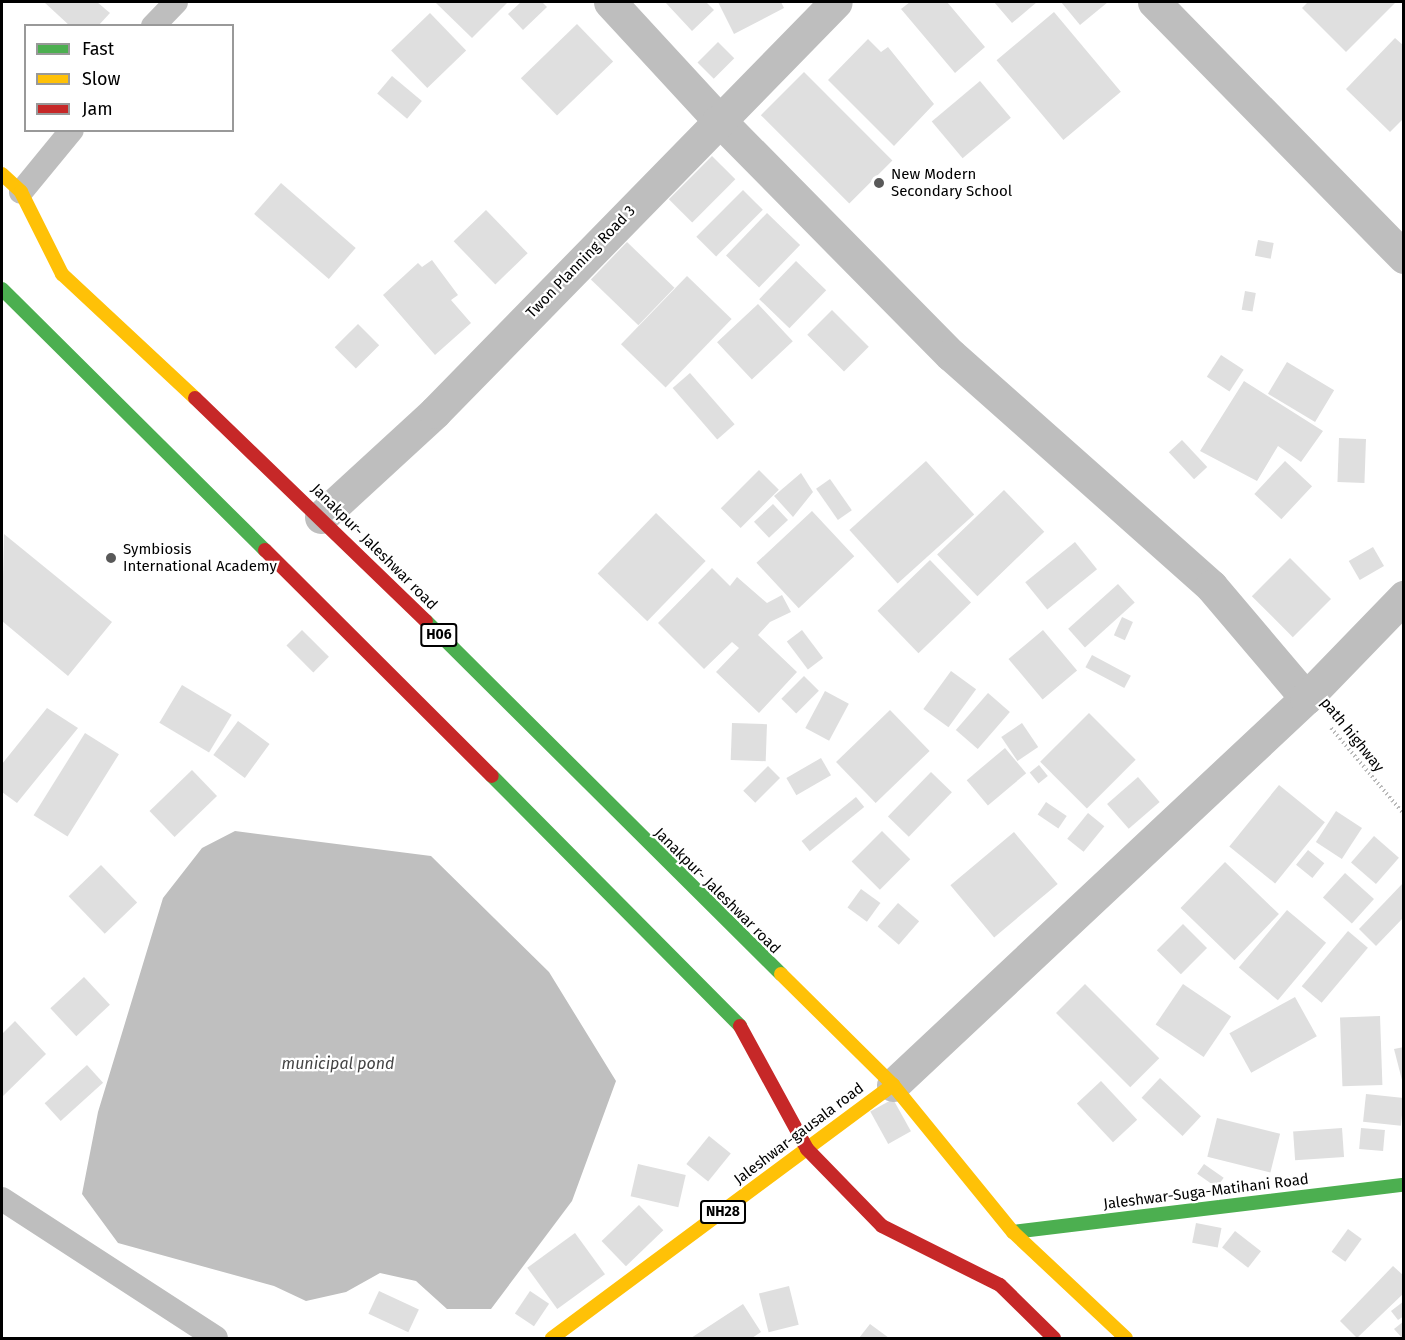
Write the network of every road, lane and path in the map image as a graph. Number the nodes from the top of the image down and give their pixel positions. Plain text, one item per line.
1 (176, 2) edge
2 (610, 2) edge
3 (836, 2) edge
4 (1154, 2) edge
5 (155, 24) edge
6 (719, 120) junction
7 (70, 132) edge
8 (2, 174) edge
9 (21, 192) junction
10 (1404, 257) edge
11 (2, 289) edge
12 (321, 517) junction
13 (1404, 597) edge
14 (1306, 698) junction
15 (1404, 814) edge
16 (893, 1085) junction
17 (807, 1149) junction
18 (1404, 1185) edge
19 (2, 1199) edge
20 (1013, 1232) junction
21 (216, 1338) edge
22 (552, 1338) edge
23 (1054, 1338) edge
24 (1126, 1338) edge

1 - 5 lane
2 - 6 street
3 - 6 street, Twon Planning Road 3
4 - 10 street
6 - 12 street, Twon Planning Road 3
6 - 14 street
7 - 9 lane
8 - 9 main road, Janakpur- Jaleshwar road / H06
9 - 12 main road, Janakpur- Jaleshwar road / H06
11 - 17 main road
12 - 16 main road, Janakpur- Jaleshwar road / H06
13 - 14 street
14 - 15 path, path highway
14 - 16 street
16 - 17 main road, Jaleshwar-gausala road / NH28
16 - 20 main road, Janakpur- Jaleshwar road
17 - 22 main road, Jaleshwar-gausala road / NH28
17 - 23 main road
18 - 20 main road, Jaleshwar-Suga-Matihani Road
19 - 21 lane
20 - 24 main road, Janakpur- Jaleshwar road

